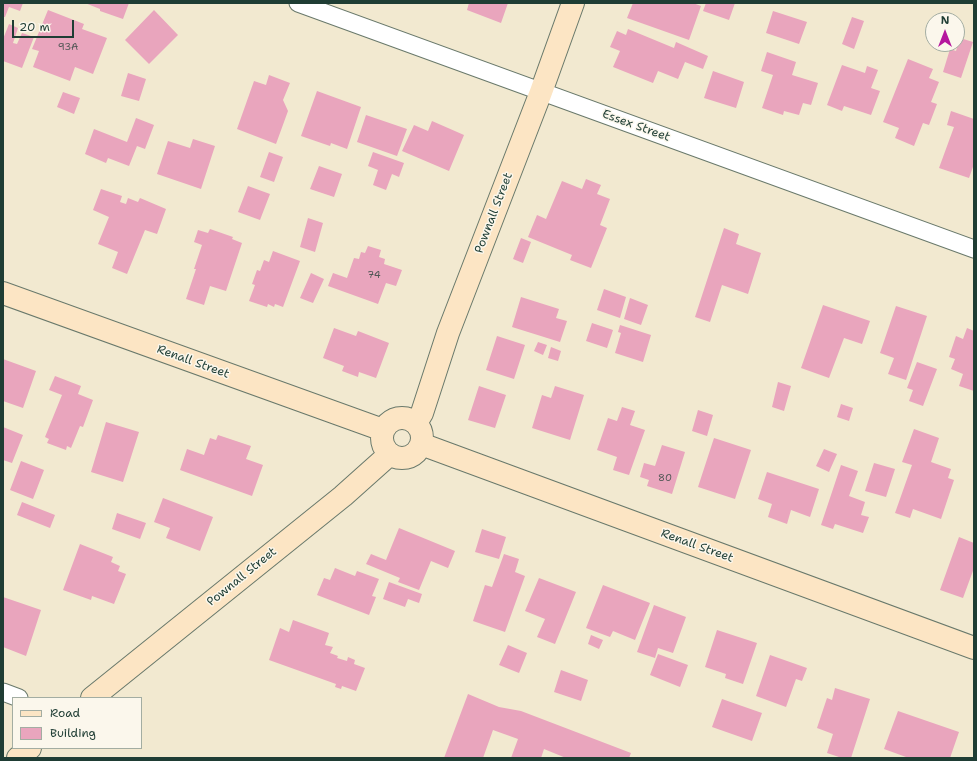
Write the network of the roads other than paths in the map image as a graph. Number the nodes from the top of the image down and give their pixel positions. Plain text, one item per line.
1 (298, 3) edge
2 (573, 3) edge
3 (541, 92) junction
4 (974, 249) edge
5 (3, 293) edge
6 (383, 430) junction
7 (419, 434) junction
8 (390, 454) junction
9 (974, 648) edge
10 (3, 692) edge
11 (16, 697) edge
12 (93, 697) edge
13 (29, 749) edge
14 (18, 758) edge

1 - 3 street, Essex Street
2 - 3 street, Pownall Street
3 - 4 street, Essex Street
3 - 7 street, Pownall Street
5 - 6 street, Renall Street
6 - 7 street
6 - 8 street
7 - 8 street
7 - 9 street, Renall Street
8 - 12 street, Pownall Street
10 - 11 street
13 - 14 street

